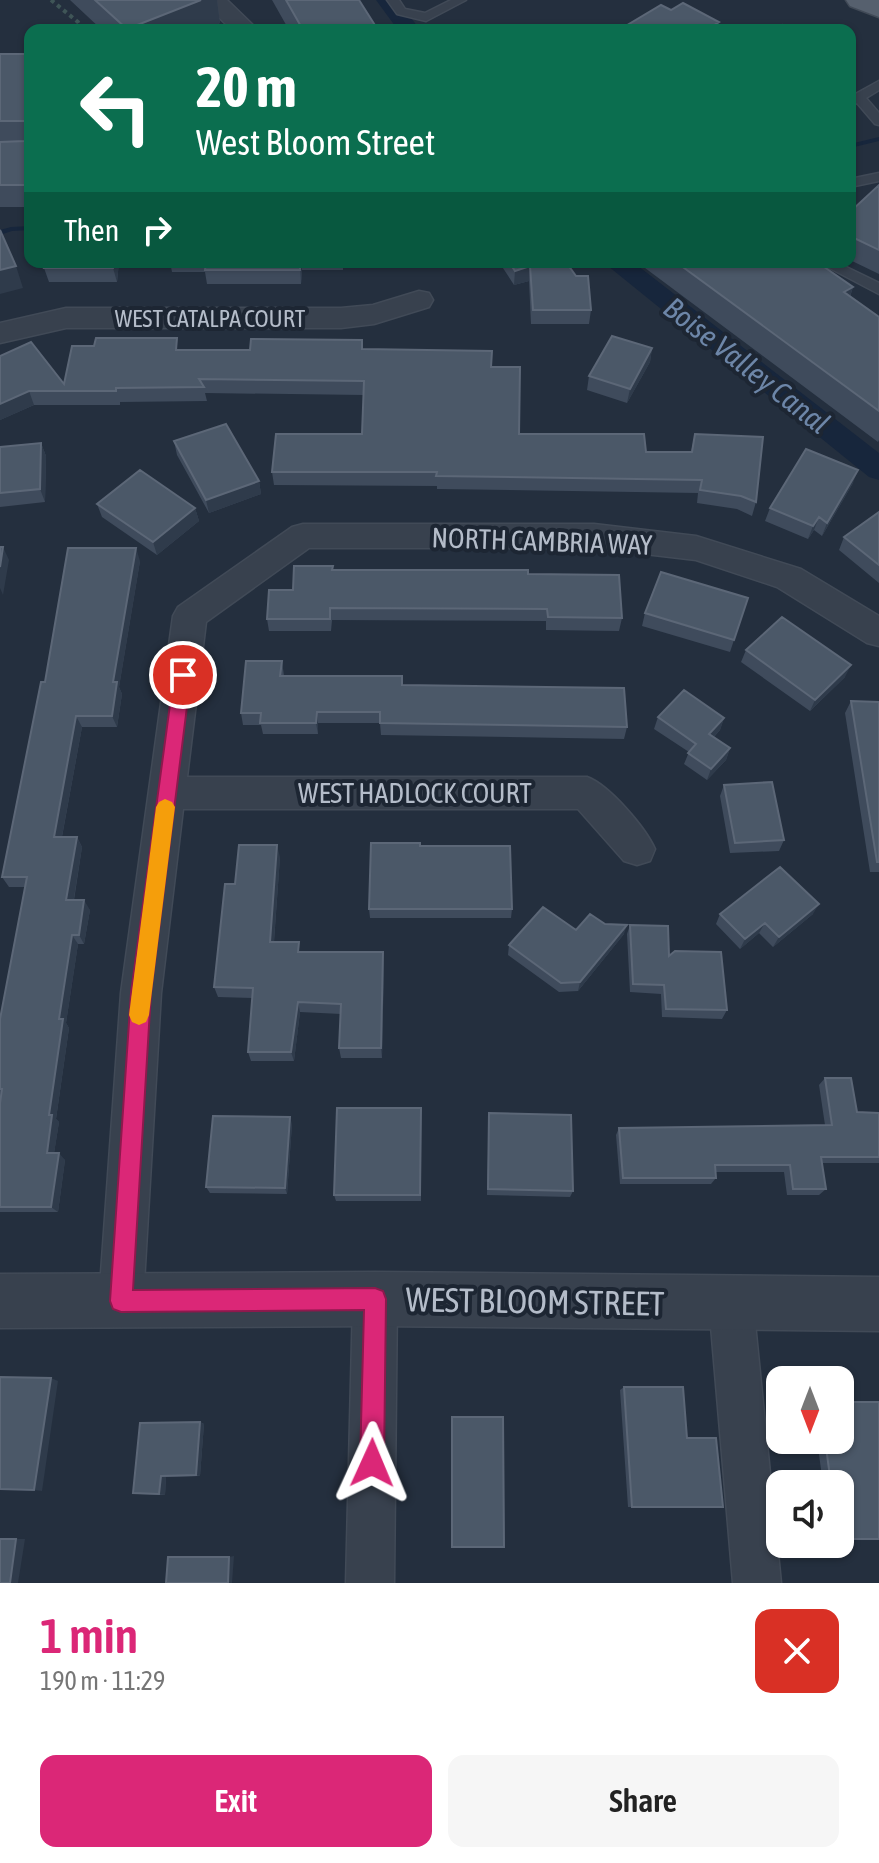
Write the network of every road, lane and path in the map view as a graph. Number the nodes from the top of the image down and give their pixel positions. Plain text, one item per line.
1 (51, 0) edge
2 (213, 0) edge
3 (393, 0) edge
4 (460, 0) edge
5 (860, 0) edge
6 (879, 8) edge
7 (79, 24) edge
8 (239, 24) edge
9 (879, 85) edge
10 (856, 99) edge
11 (856, 102) edge
12 (879, 121) edge
13 (879, 177) edge
14 (856, 182) edge
15 (837, 268) edge
16 (879, 289) edge
17 (419, 300) dead end
18 (0, 333) edge
19 (879, 633) edge
20 (167, 793) junction
21 (637, 849) dead end
22 (375, 1299) junction
23 (0, 1301) edge
24 (121, 1301) junction
25 (731, 1303) junction
26 (879, 1304) edge
27 (370, 1583) edge
28 (757, 1583) edge

1 - 7 path
2 - 8 street
3 - 4 lane
5 - 6 main road
9 - 10 lane
11 - 12 lane
13 - 14 lane
15 - 16 lane
17 - 18 street, WEST CATALPA COURT
19 - 20 street, NORTH CAMBRIA WAY
20 - 21 street, WEST HADLOCK COURT
20 - 24 street, NORTH CAMBRIA WAY
22 - 24 street, WEST BLOOM STREET
22 - 25 street, WEST BLOOM STREET
22 - 27 street
23 - 24 street, WEST BLOOM STREET
25 - 26 street, WEST BLOOM STREET
25 - 28 street

